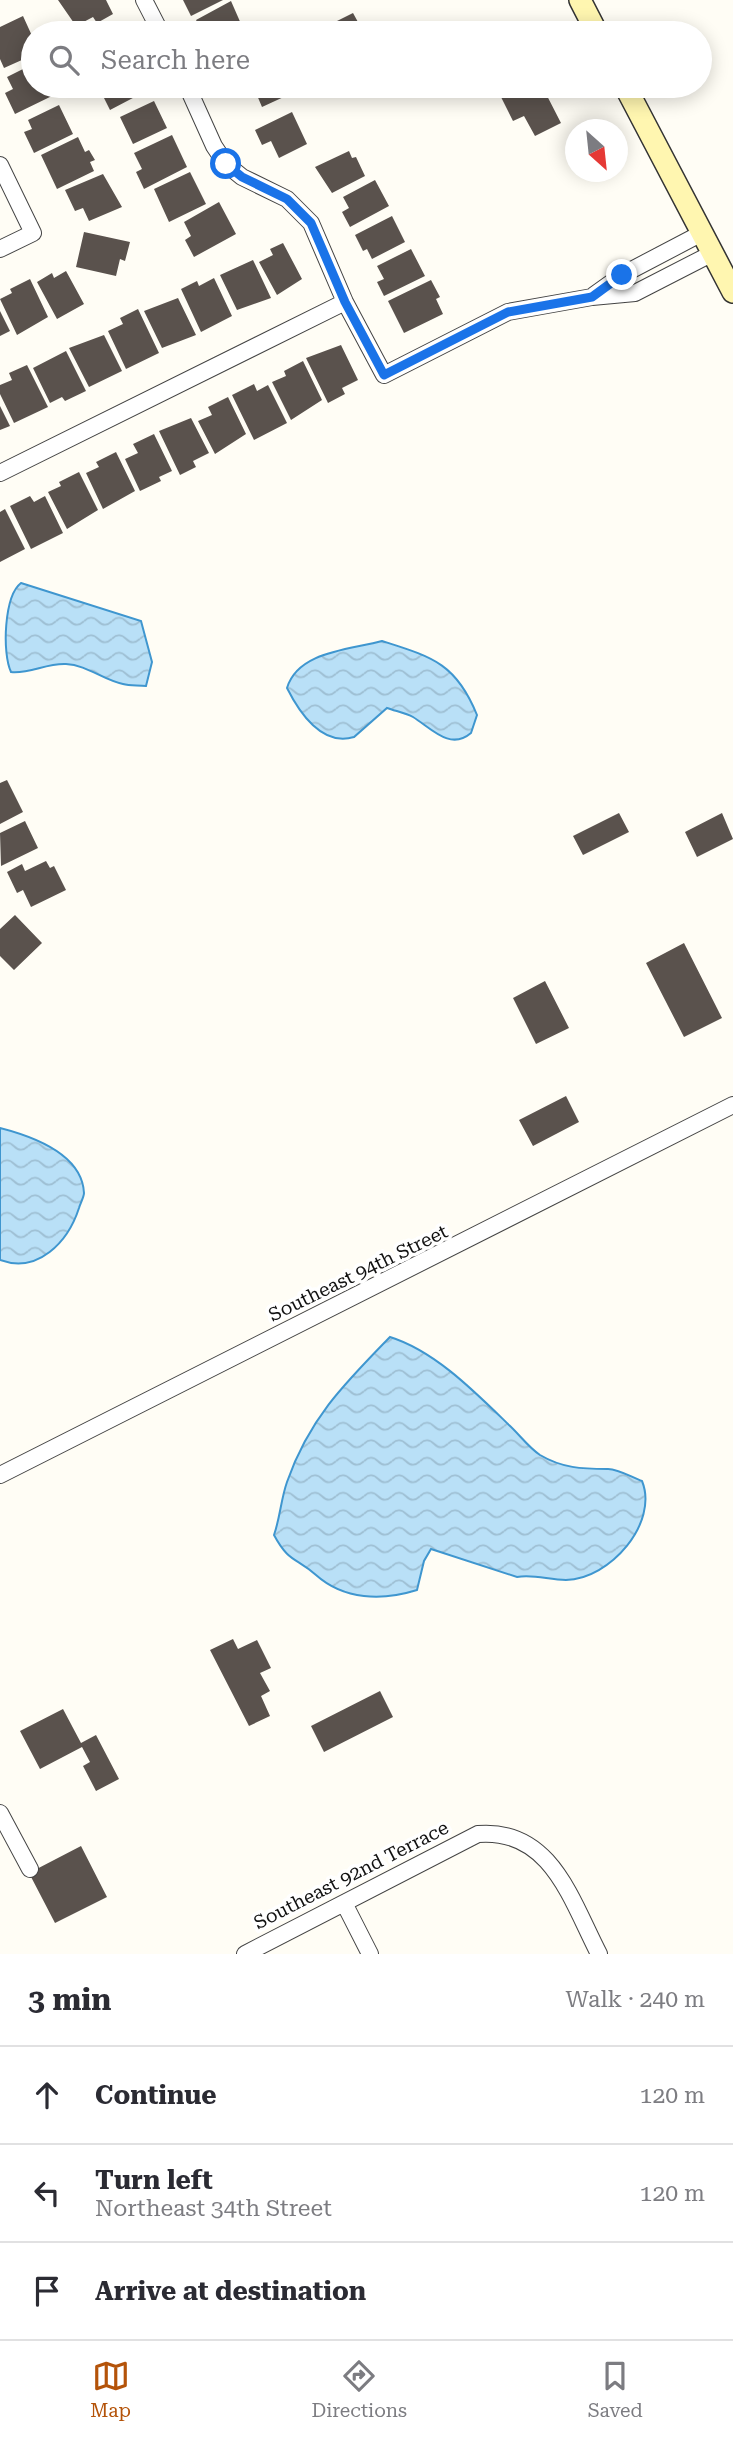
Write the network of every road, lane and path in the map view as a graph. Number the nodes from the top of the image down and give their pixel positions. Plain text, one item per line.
1 (145, 0) edge
2 (580, 0) edge
3 (155, 21) edge
4 (591, 21) edge
5 (192, 98) edge
6 (631, 98) edge
7 (0, 165) edge
8 (702, 233) junction
9 (0, 248) edge
10 (713, 253) junction
11 (733, 292) edge
12 (592, 297) junction
13 (345, 302) junction
14 (0, 473) edge
15 (733, 1105) edge
16 (0, 1475) edge
17 (0, 1813) edge
18 (30, 1868) dead end
19 (344, 1903) junction
20 (244, 1954) edge
21 (370, 1954) edge
22 (598, 1954) edge

1 - 3 street
2 - 4 main road
5 - 13 street
6 - 8 main road
7 - 9 street
8 - 10 main road
8 - 12 street
10 - 11 main road
10 - 12 street
12 - 13 street
13 - 14 street
15 - 16 street, Southeast 94th Street
17 - 18 street
19 - 20 street, Southeast 92nd Terrace
19 - 21 street
19 - 22 street, Southeast 92nd Terrace

